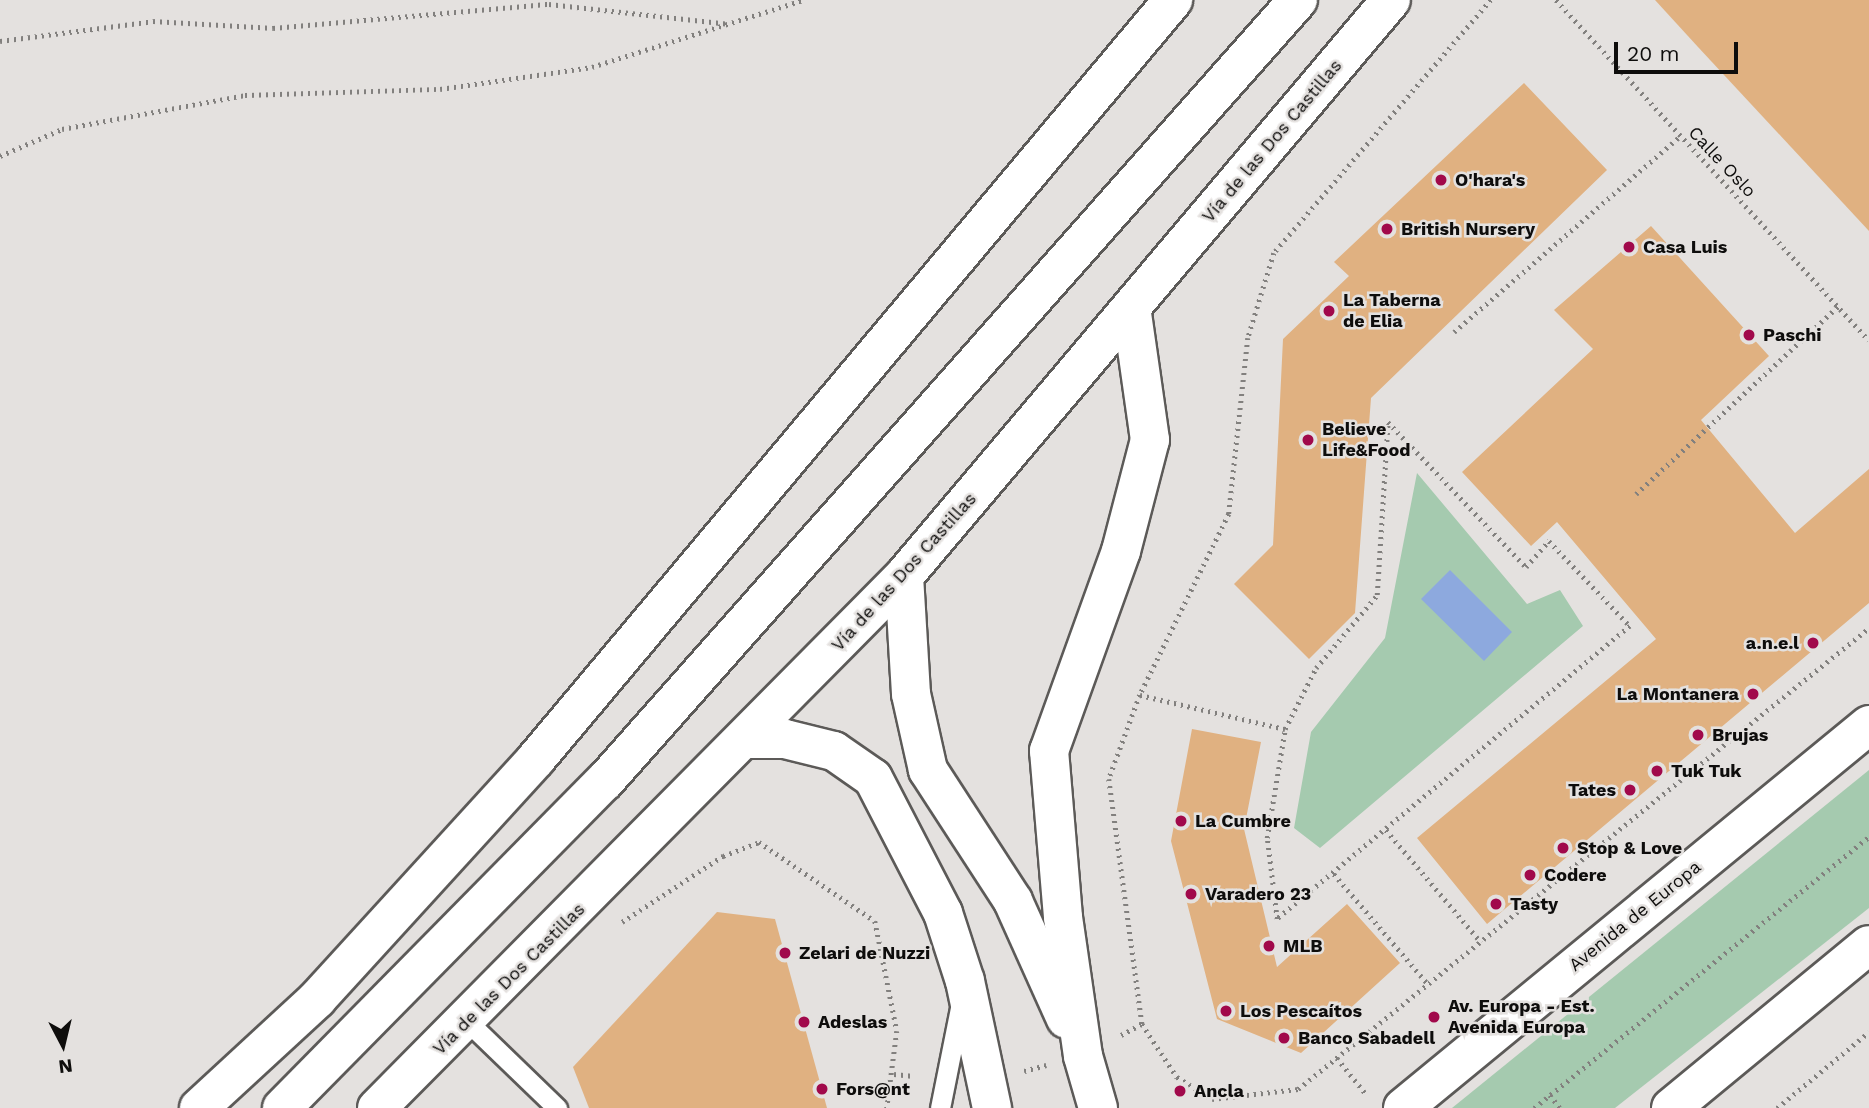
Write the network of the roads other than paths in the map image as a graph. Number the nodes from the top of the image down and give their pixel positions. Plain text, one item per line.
1 (1166, 0) edge
2 (1172, 0) edge
3 (1272, 0) edge
4 (1298, 0) edge
5 (1391, 0) edge
6 (1088, 101) junction
7 (1056, 268) junction
8 (1131, 307) junction
9 (904, 576) junction
10 (1869, 725) edge
11 (744, 739) junction
12 (1869, 945) edge
13 (965, 981) junction
14 (468, 1022) junction
15 (1083, 1056) junction
16 (1386, 1103) edge
17 (199, 1108) edge
18 (282, 1108) edge
19 (377, 1108) edge
20 (557, 1108) edge
21 (940, 1108) edge
22 (992, 1108) edge
23 (1098, 1108) edge
24 (1671, 1108) edge

1 - 6 main road
2 - 6 main road
3 - 7 main road
4 - 7 main road
5 - 8 main road, Vía de las Dos Castillas
6 - 17 main road
7 - 18 main road
8 - 9 main road, Vía de las Dos Castillas
8 - 15 main road
9 - 11 main road, Vía de las Dos Castillas
9 - 15 main road
10 - 16 main road, Avenida de Europa
11 - 13 main road
11 - 14 main road, Vía de las Dos Castillas
12 - 24 main road
13 - 21 lane
13 - 22 main road
14 - 19 main road, Vía de las Dos Castillas
14 - 20 lane
15 - 23 main road

